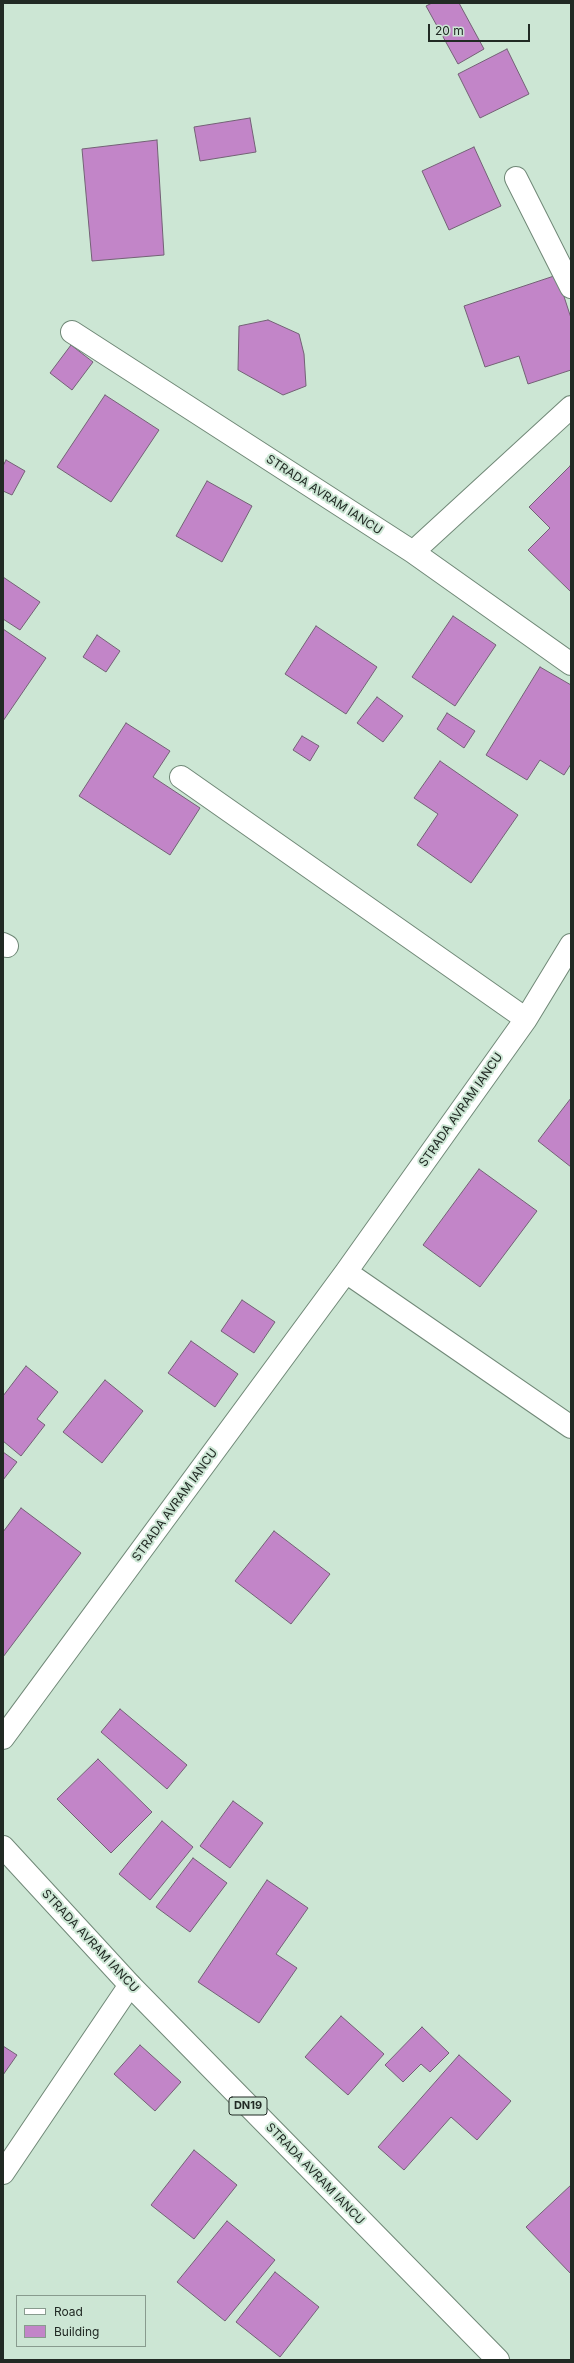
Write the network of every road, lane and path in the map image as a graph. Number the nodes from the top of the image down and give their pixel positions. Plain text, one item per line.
1 (516, 178) dead end
2 (571, 287) edge
3 (72, 332) dead end
4 (571, 407) edge
5 (413, 552) junction
6 (571, 664) edge
7 (181, 777) dead end
8 (571, 945) edge
9 (526, 1019) junction
10 (346, 1272) junction
11 (571, 1427) edge
12 (3, 1738) edge
13 (3, 1847) edge
14 (130, 1985) junction
15 (3, 2173) edge
16 (498, 2360) edge

1 - 2 street
3 - 5 street, STRADA AVRAM IANCU
4 - 5 street
5 - 6 street, STRADA AVRAM IANCU
7 - 9 street
8 - 9 street, STRADA AVRAM IANCU
9 - 10 street, STRADA AVRAM IANCU
10 - 11 street
10 - 12 street, STRADA AVRAM IANCU
13 - 14 street, STRADA AVRAM IANCU / DN19
14 - 15 street
14 - 16 street, STRADA AVRAM IANCU / DN19

